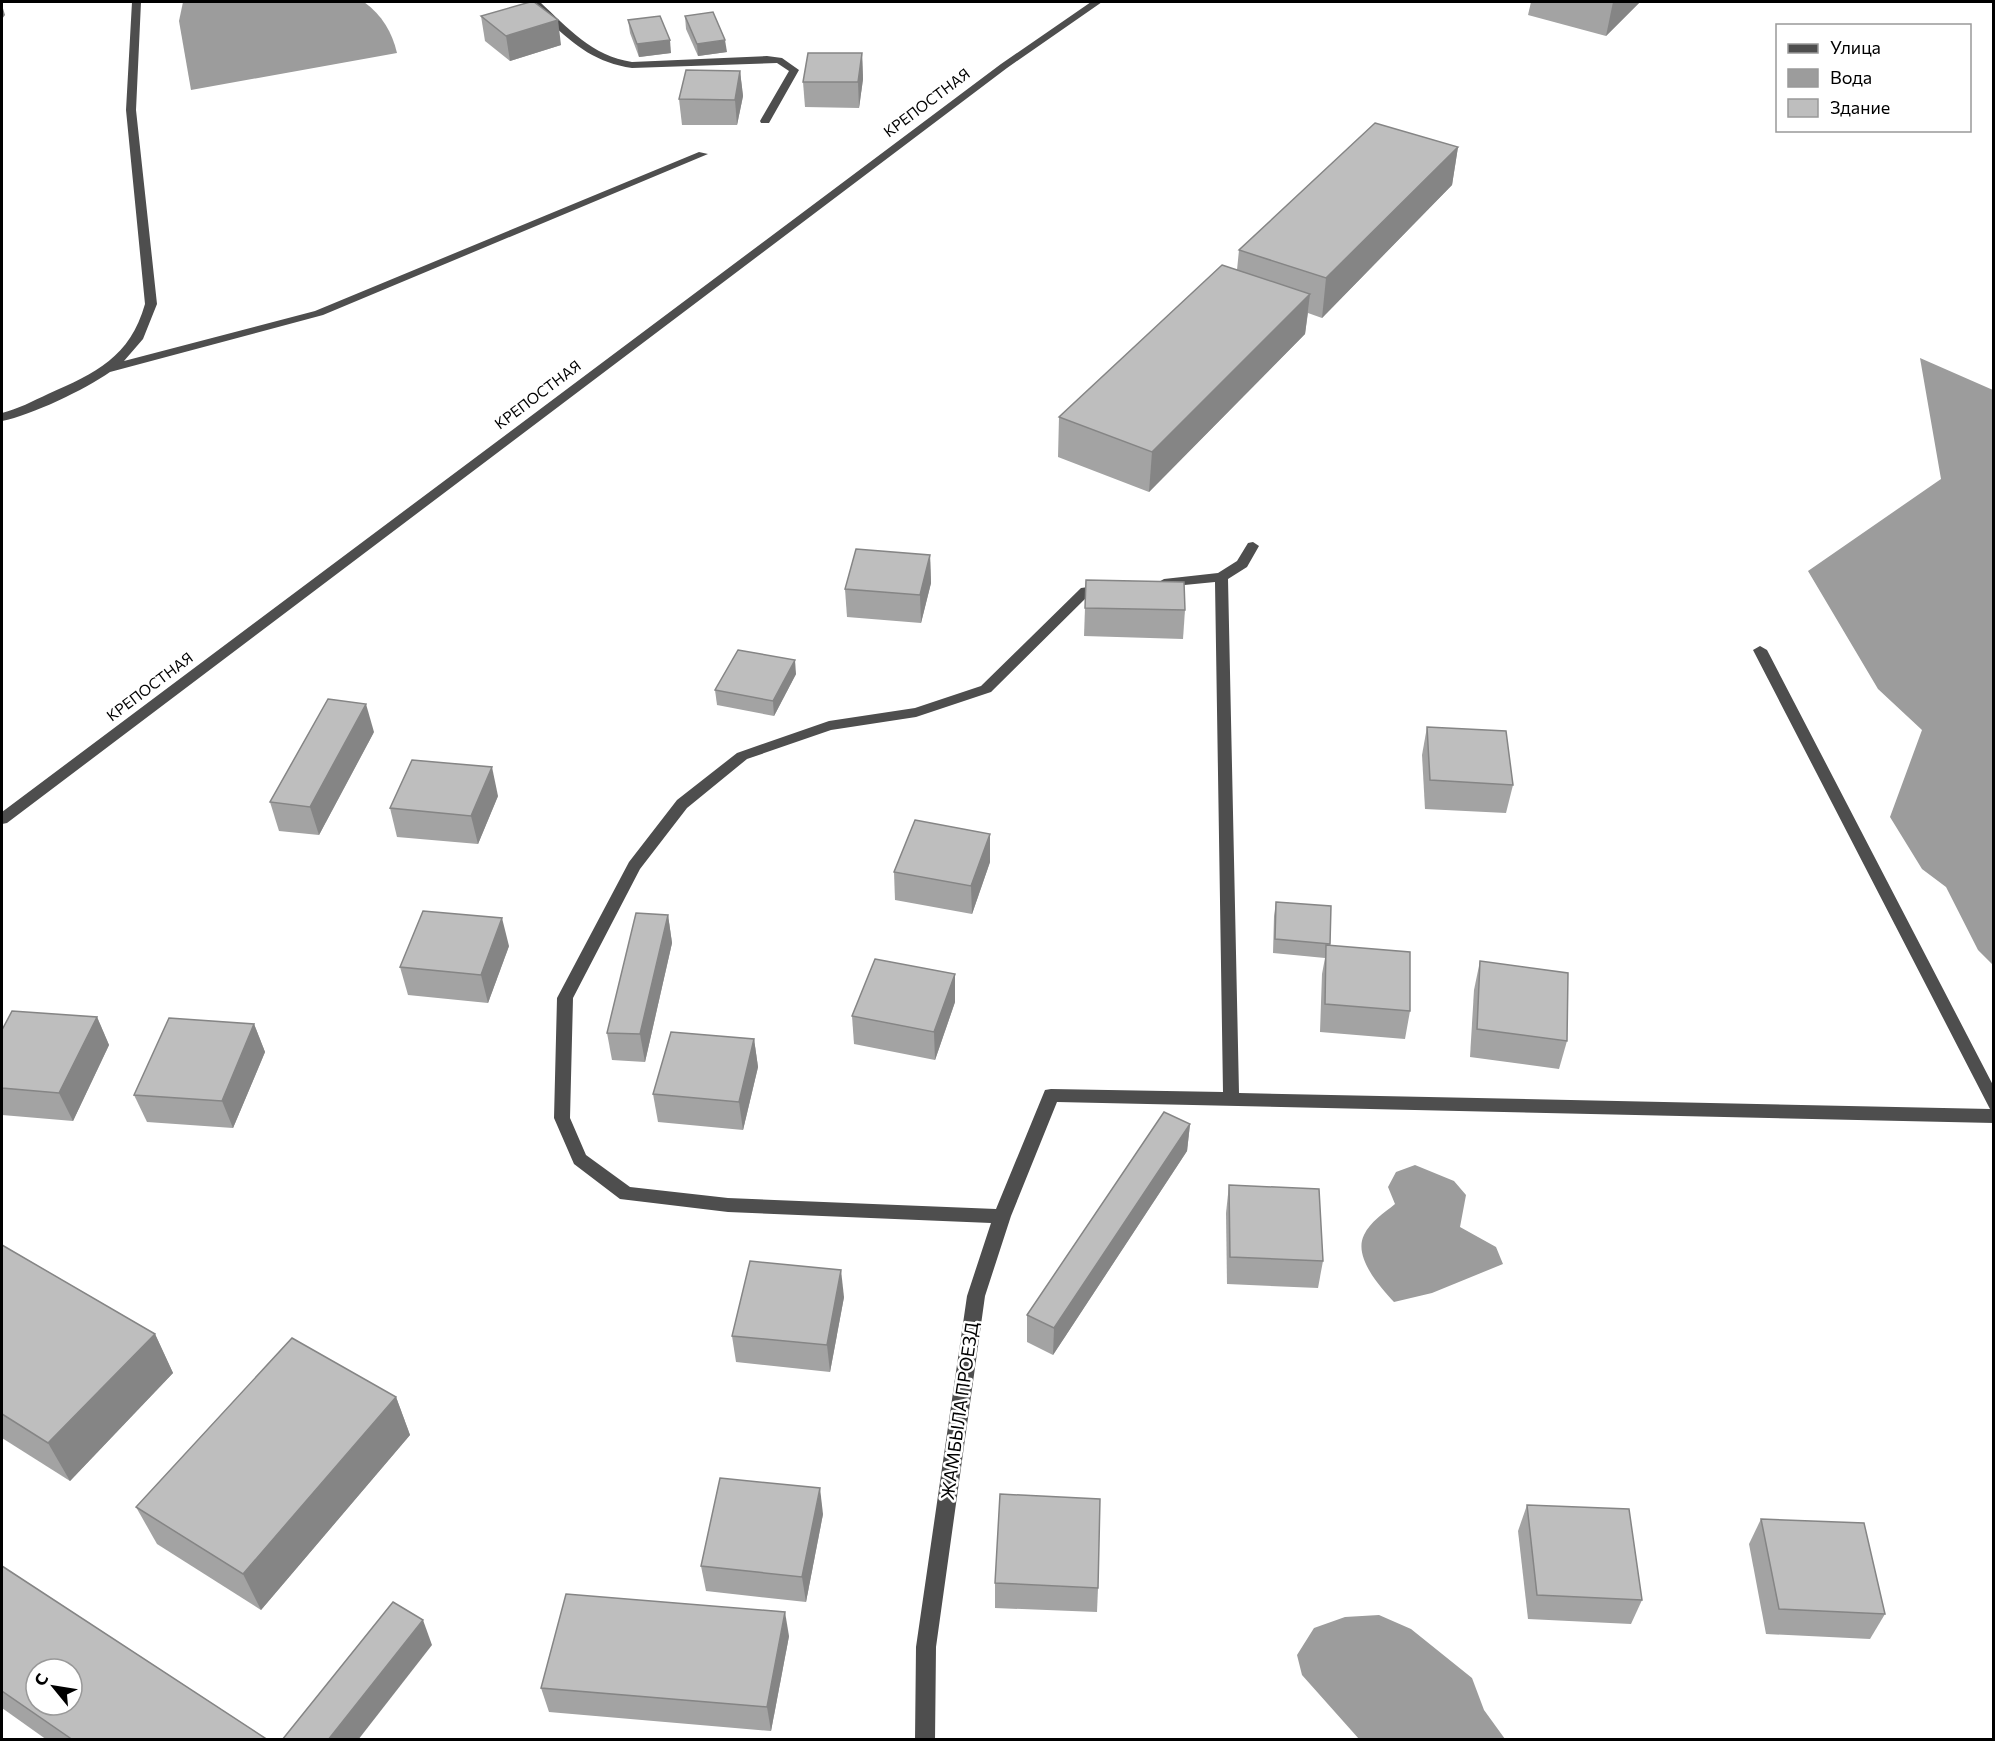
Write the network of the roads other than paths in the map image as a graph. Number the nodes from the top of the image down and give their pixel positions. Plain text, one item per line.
1 (136, 2) edge
2 (535, 2) edge
3 (1098, 2) edge
4 (765, 121) dead end
5 (703, 154) dead end
6 (108, 369) junction
7 (2, 417) edge
8 (1253, 546) dead end
9 (1221, 577) junction
10 (1151, 583) edge
11 (1118, 584) edge
12 (1760, 650) dead end
13 (2, 819) edge
14 (1231, 1099) junction
15 (1994, 1104) edge
16 (1994, 1116) edge
17 (1002, 1216) junction
18 (925, 1740) edge

1 - 6 street
2 - 4 street
3 - 13 street, КРЕПОСТНАЯ
5 - 6 street
6 - 7 street
8 - 9 street
9 - 10 street
9 - 14 street
11 - 17 street
12 - 15 street
14 - 16 street
14 - 17 street, ЖАМБЫЛА ПРОЕЗД
17 - 18 street, ЖАМБЫЛА ПРОЕЗД

